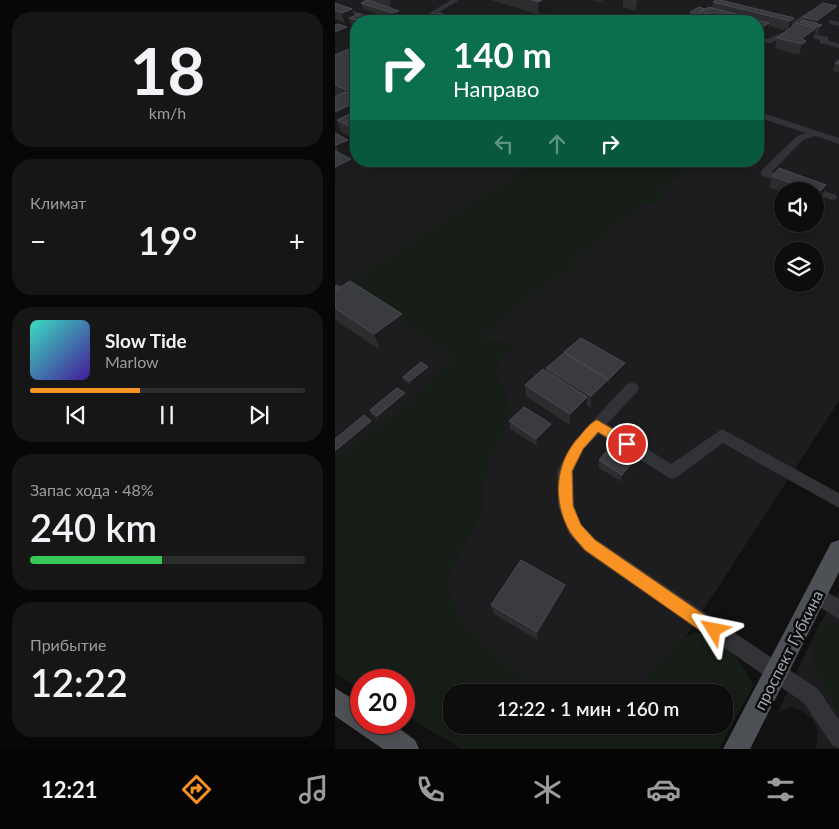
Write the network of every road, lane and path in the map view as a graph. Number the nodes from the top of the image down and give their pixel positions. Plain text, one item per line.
1 (456, 0) edge
2 (335, 7) edge
3 (809, 13) edge
4 (358, 15) edge
5 (430, 15) edge
6 (767, 29) edge
7 (789, 33) junction
8 (764, 41) edge
9 (839, 46) edge
10 (764, 116) edge
11 (815, 133) junction
12 (839, 141) edge
13 (833, 197) dead end
14 (632, 388) dead end
15 (597, 425) junction
16 (839, 501) edge
17 (839, 550) edge
18 (816, 595) junction
19 (839, 610) edge
20 (775, 673) junction
21 (335, 701) edge
22 (350, 711) edge
23 (384, 734) edge
24 (839, 738) edge
25 (406, 749) edge
26 (736, 749) edge

1 - 5 street
2 - 4 street
3 - 7 street
6 - 7 street
7 - 8 street
7 - 9 street
10 - 11 street
11 - 12 street
11 - 13 street
14 - 15 street
15 - 16 street
15 - 20 street
17 - 18 main road, проспект Губкина
18 - 19 street
18 - 20 main road, проспект Губкина
20 - 24 street
20 - 26 main road, проспект Губкина
21 - 22 main road
23 - 25 main road

